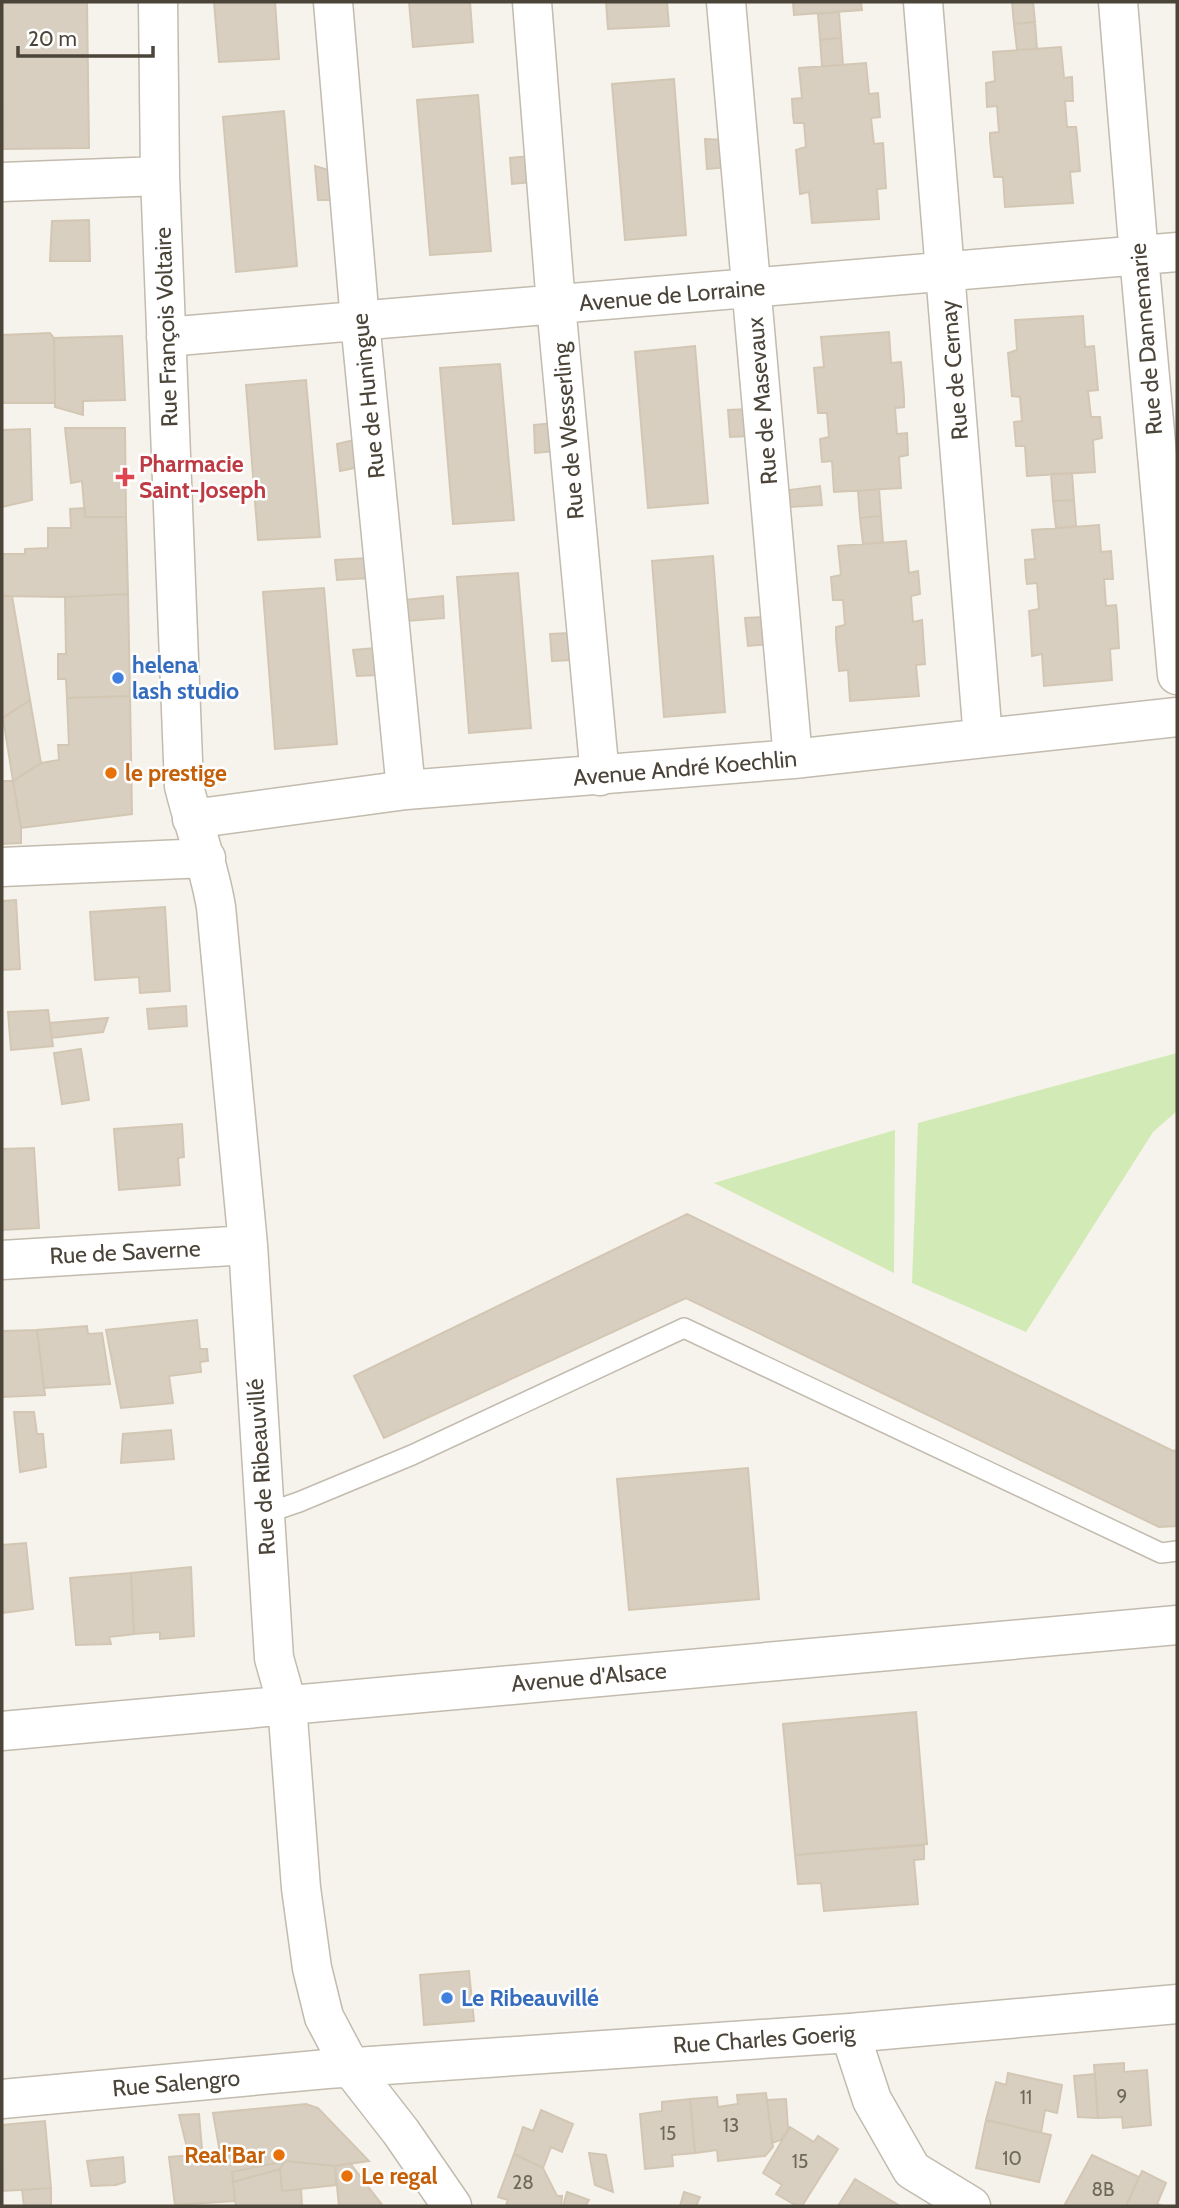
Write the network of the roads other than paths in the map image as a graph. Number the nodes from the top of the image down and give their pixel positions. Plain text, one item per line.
1 (158, 2) edge
2 (333, 2) edge
3 (532, 2) edge
4 (726, 2) edge
5 (923, 2) edge
6 (1118, 2) edge
7 (160, 176) junction
8 (2, 182) edge
9 (1177, 253) edge
10 (1139, 256) junction
11 (946, 272) junction
12 (752, 288) junction
13 (556, 305) junction
14 (360, 321) junction
15 (166, 337) junction
16 (1177, 676) edge
17 (1177, 717) edge
18 (983, 738) junction
19 (793, 760) junction
20 (600, 776) junction
21 (406, 790) junction
22 (192, 819) junction
23 (206, 858) junction
24 (2, 867) edge
25 (248, 1245) junction
26 (2, 1260) edge
27 (264, 1514) junction
28 (1177, 1551) edge
29 (1177, 1625) edge
30 (287, 1704) junction
31 (2, 1731) edge
32 (1177, 2004) edge
33 (850, 2033) junction
34 (351, 2068) junction
35 (2, 2099) edge
36 (452, 2206) edge
37 (971, 2206) edge

1 - 7 street, Rue François Voltaire
2 - 14 street, Rue de Huningue
3 - 13 street, Rue de Wesserling
4 - 12 street, Rue de Masevaux
5 - 11 street, Rue de Cernay
6 - 10 street, Rue de Dannemarie
7 - 8 street
7 - 15 street, Rue François Voltaire
9 - 10 street, Avenue de Lorraine
10 - 11 street, Avenue de Lorraine
10 - 16 street, Rue de Dannemarie
11 - 12 street, Avenue de Lorraine
11 - 18 street, Rue de Cernay
12 - 13 street, Avenue de Lorraine
12 - 19 street, Rue de Masevaux
13 - 14 street, Avenue de Lorraine
13 - 20 street, Rue de Wesserling
14 - 15 street, Avenue de Lorraine
14 - 21 street, Rue de Huningue
15 - 22 street, Rue François Voltaire
17 - 18 street, Avenue André Koechlin
18 - 19 street, Avenue André Koechlin
19 - 20 street, Avenue André Koechlin
20 - 21 street, Avenue André Koechlin
21 - 22 street, Avenue André Koechlin
22 - 23 street, Rue François Voltaire
23 - 24 street
23 - 25 street, Rue de Ribeauvillé
25 - 26 street, Rue de Saverne
25 - 27 street, Rue de Ribeauvillé
27 - 28 lane
27 - 30 street, Rue de Ribeauvillé
29 - 30 street, Avenue d'Alsace
30 - 31 street, Avenue d'Alsace
30 - 34 street, Rue de Ribeauvillé
32 - 33 street, Rue Charles Goerig
33 - 34 street, Rue Charles Goerig
33 - 37 street
34 - 35 street, Rue Salengro
34 - 36 street, Rue de Ribeauvillé

